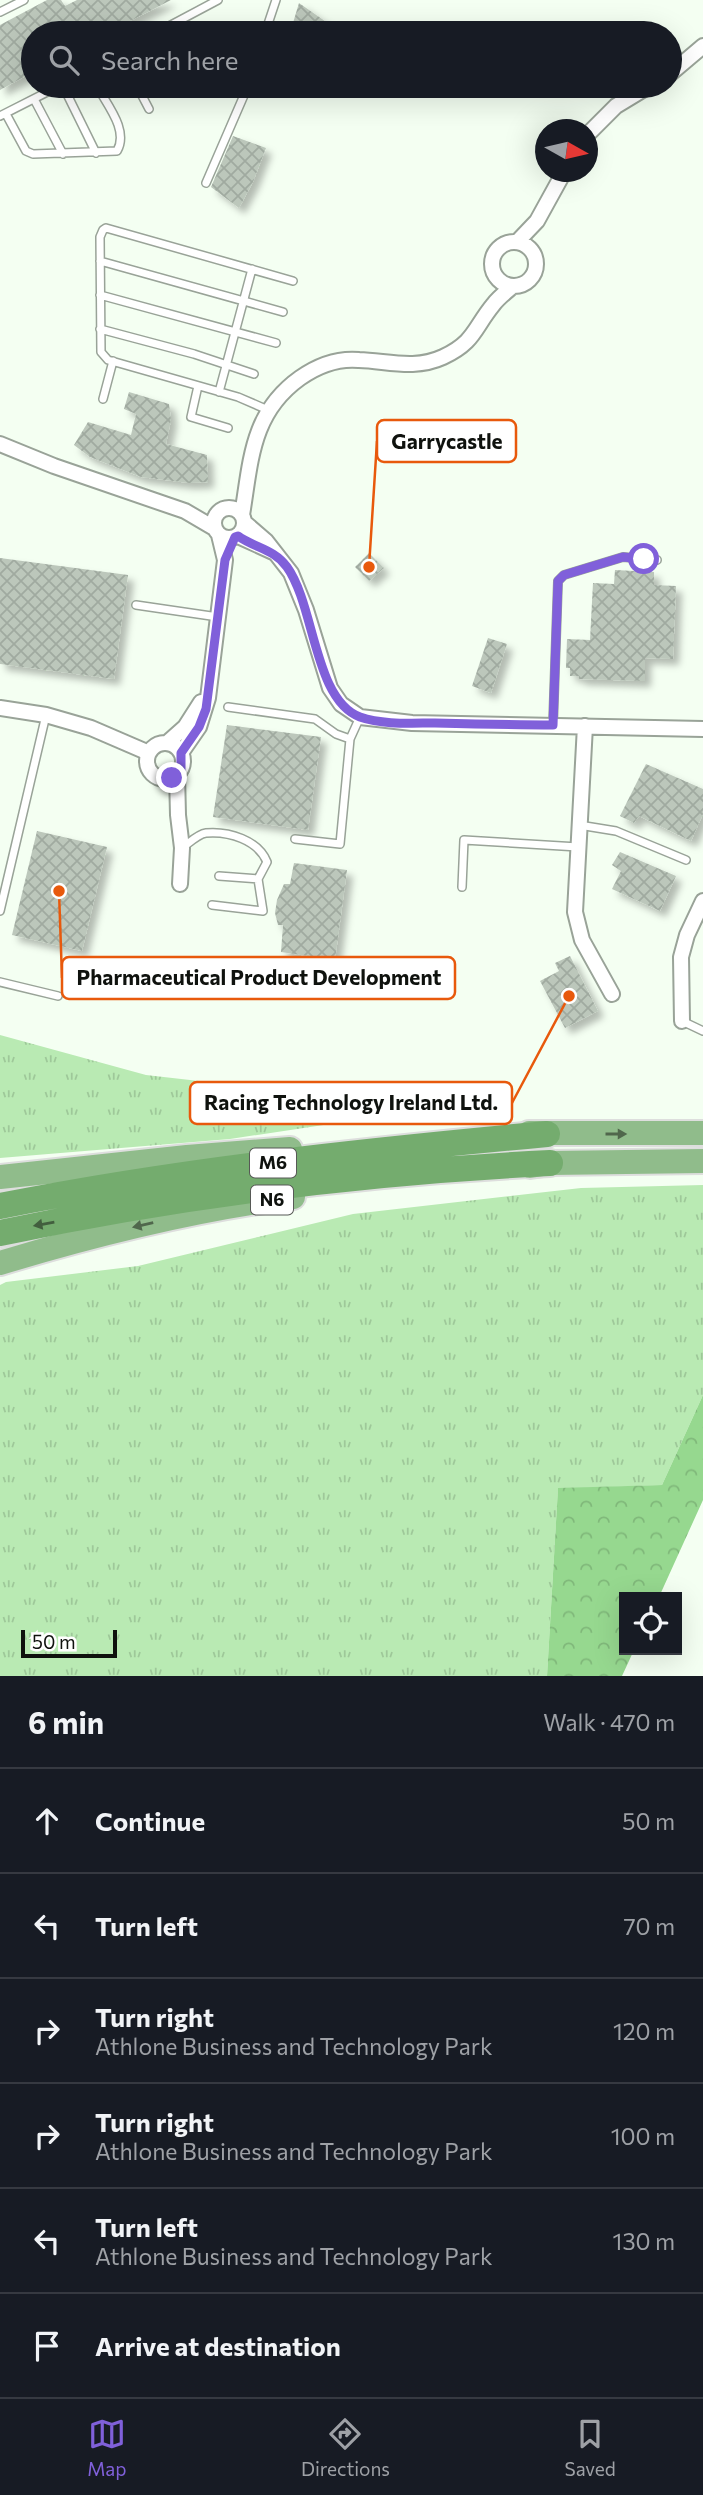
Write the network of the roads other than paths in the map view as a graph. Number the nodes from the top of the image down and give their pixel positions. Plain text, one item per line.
1 (24, 0) edge
2 (218, 0) edge
3 (276, 0) edge
4 (0, 12) edge
5 (179, 21) edge
6 (269, 21) edge
7 (703, 46) edge
8 (682, 64) edge
9 (67, 98) edge
10 (103, 98) edge
11 (143, 98) edge
12 (243, 98) edge
13 (629, 98) edge
14 (34, 99) joint
15 (149, 109) dead end
16 (3, 115) edge
17 (598, 123) edge
18 (96, 153) junction
19 (63, 154) junction
20 (558, 182) edge
21 (206, 183) dead end
22 (537, 221) junction
23 (517, 242) junction
24 (532, 252) junction
25 (100, 261) junction
26 (252, 269) junction
27 (495, 276) junction
28 (292, 281) dead end
29 (513, 286) junction
30 (100, 295) junction
31 (243, 301) junction
32 (494, 304) junction
33 (283, 312) dead end
34 (100, 329) junction
35 (235, 331) junction
36 (276, 343) dead end
37 (113, 361) junction
38 (226, 365) junction
39 (254, 374) dead end
40 (198, 386) junction
41 (219, 392) junction
42 (103, 399) dead end
43 (268, 410) junction
44 (228, 428) dead end
45 (0, 444) edge
46 (246, 475) junction
47 (223, 510) junction
48 (186, 511) junction
49 (240, 527) junction
50 (217, 532) junction
51 (225, 560) junction
52 (657, 560) dead end
53 (136, 605) dead end
54 (218, 617) junction
55 (208, 689) junction
56 (228, 707) dead end
57 (0, 708) edge
58 (46, 715) junction
59 (360, 717) junction
60 (553, 725) junction
61 (585, 726) junction
62 (703, 729) edge
63 (350, 739) junction
64 (167, 743) junction
65 (149, 753) junction
66 (181, 753) junction
67 (177, 774) junction
68 (160, 778) junction
69 (178, 815) junction
70 (579, 825) junction
71 (295, 839) dead end
72 (578, 847) junction
73 (182, 848) junction
74 (686, 860) dead end
75 (219, 876) dead end
76 (258, 879) junction
77 (180, 884) dead end
78 (462, 887) dead end
79 (703, 901) edge
80 (212, 905) dead end
81 (0, 911) edge
82 (0, 982) edge
83 (612, 994) dead end
84 (58, 996) dead end
85 (682, 1021) joint
86 (703, 1031) edge
87 (703, 1133) edge
88 (547, 1134) junction
89 (703, 1161) edge
90 (550, 1163) junction
91 (0, 1177) edge
92 (0, 1206) edge
93 (0, 1233) edge
94 (0, 1263) edge

1 - 4 lane
2 - 5 lane
3 - 6 lane
7 - 8 street
9 - 18 lane
10 - 18 lane
11 - 15 lane
12 - 21 lane
13 - 17 street
14 - 16 lane
14 - 19 lane
16 - 19 lane
18 - 19 lane
20 - 22 street
22 - 23 street
22 - 24 street
23 - 24 street
23 - 27 street
24 - 29 street
25 - 26 lane
25 - 30 lane
25 - 31 lane
26 - 28 lane
26 - 31 lane
27 - 29 street
27 - 32 street
29 - 32 street
30 - 34 lane
30 - 35 lane
31 - 33 lane
31 - 35 lane
32 - 43 street
34 - 37 lane
34 - 38 lane
35 - 36 lane
35 - 38 lane
37 - 40 lane
37 - 42 lane
38 - 39 lane
38 - 41 lane
40 - 41 lane
40 - 44 lane
41 - 43 lane
43 - 46 street
45 - 48 street
46 - 47 street
46 - 49 street
47 - 48 street
47 - 49 street
47 - 50 street
48 - 50 street
49 - 50 street
49 - 51 street
49 - 59 street
50 - 51 street
51 - 54 street
52 - 60 lane
53 - 54 lane
54 - 55 street
55 - 64 street
55 - 66 street
56 - 63 lane
57 - 58 street
58 - 65 street
58 - 81 lane
59 - 60 street
59 - 63 lane
60 - 61 street
61 - 62 street
61 - 70 street
63 - 71 lane
64 - 65 street
64 - 66 street
65 - 68 street
66 - 67 street
67 - 68 street
67 - 69 street
68 - 69 street
69 - 73 street
70 - 72 street
70 - 74 lane
72 - 78 lane
72 - 83 street
73 - 76 lane
73 - 77 street
75 - 76 lane
76 - 80 lane
79 - 85 street
82 - 84 lane
85 - 86 lane
88 -> 87 highway
88 - 91 highway
88 - 92 highway, M6
89 - 90 highway, N6
90 -> 93 highway, M6
90 -> 94 highway, N6

